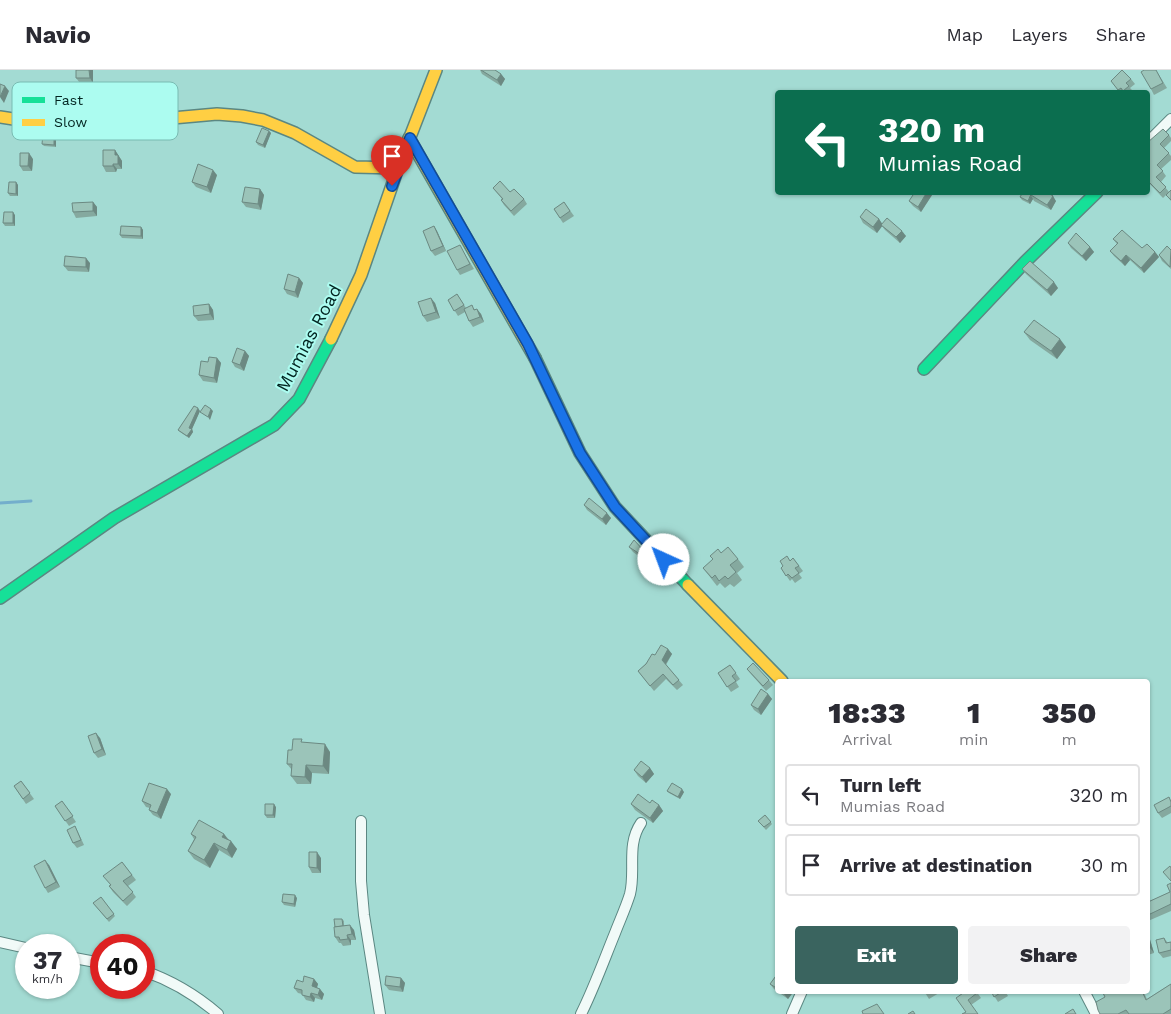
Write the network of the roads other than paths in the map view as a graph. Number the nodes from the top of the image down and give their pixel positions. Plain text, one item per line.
1 (436, 70) edge
2 (178, 117) edge
3 (1171, 119) edge
4 (410, 138) junction
5 (1150, 140) edge
6 (398, 168) junction
7 (1094, 195) edge
8 (924, 369) dead end
9 (0, 598) edge
10 (780, 679) edge
11 (362, 821) dead end
12 (641, 823) dead end
13 (0, 942) edge
14 (15, 945) edge
15 (155, 976) edge
16 (801, 994) edge
17 (1086, 994) edge
18 (218, 1014) edge
19 (380, 1014) edge
20 (581, 1014) edge
21 (792, 1014) edge
22 (1096, 1014) edge

1 - 4 street, Mumias Road
2 - 6 street
3 - 5 street
4 - 6 street, Mumias Road
4 - 10 street
6 - 9 street, Mumias Road
7 - 8 street
11 - 19 street
12 - 20 street
13 - 14 street
15 - 18 street
16 - 21 street
17 - 22 street

